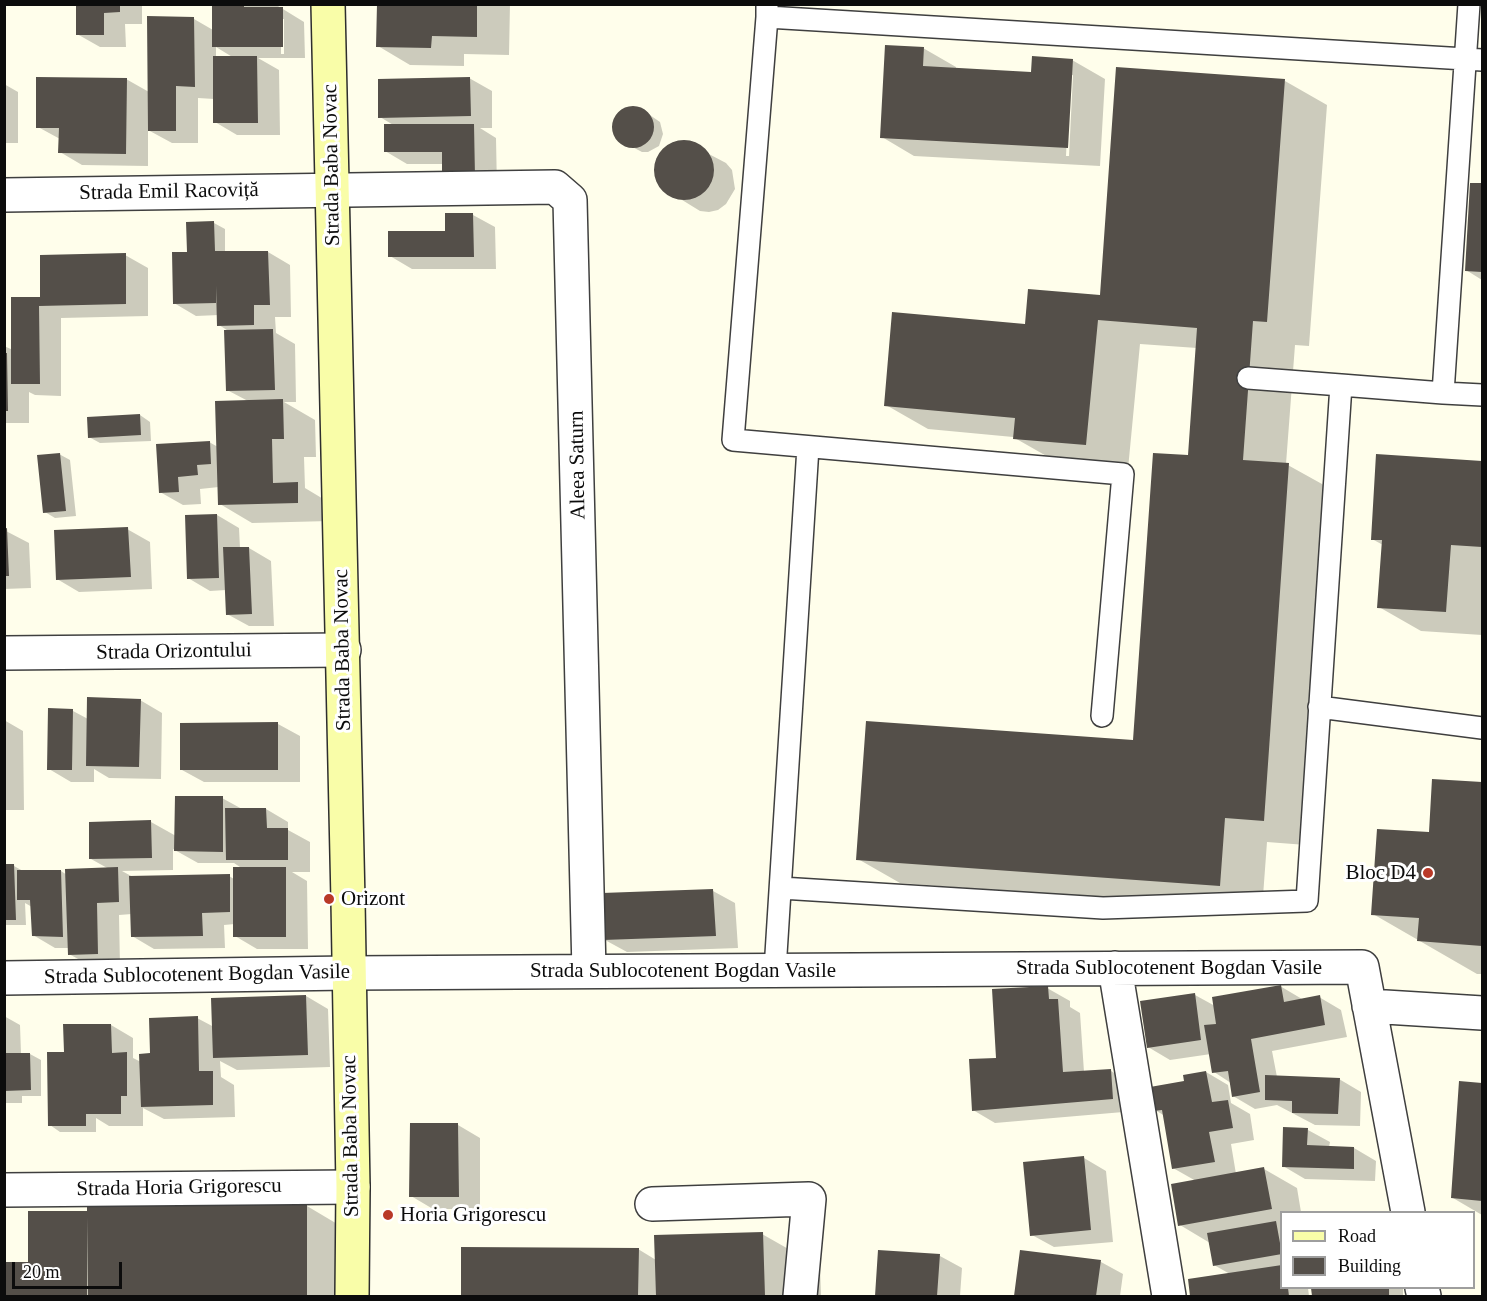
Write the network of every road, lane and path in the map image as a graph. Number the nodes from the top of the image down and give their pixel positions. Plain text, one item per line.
1 (328, 4) edge
2 (1469, 4) edge
3 (767, 11) edge
4 (1474, 59) edge
5 (333, 190) junction
6 (4, 195) edge
7 (1248, 378) dead end
8 (1341, 385) junction
9 (1443, 393) junction
10 (1482, 395) edge
11 (808, 447) junction
12 (344, 650) junction
13 (4, 653) edge
14 (1319, 707) junction
15 (1102, 716) dead end
16 (1482, 728) edge
17 (781, 888) junction
18 (1115, 968) junction
19 (775, 970) junction
20 (589, 971) junction
21 (349, 973) junction
22 (4, 978) edge
23 (1369, 1006) junction
24 (1482, 1013) edge
25 (353, 1186) junction
26 (4, 1190) edge
27 (652, 1204) dead end
28 (1408, 1211) edge
29 (352, 1296) edge
30 (800, 1296) edge
31 (1169, 1296) edge

1 - 5 main road, Strada Baba Novac
2 - 4 lane
3 - 4 lane
3 - 11 lane
4 - 9 lane
5 - 6 street, Strada Emil Racoviță
5 - 12 main road, Strada Baba Novac
5 - 20 street, Aleea Saturn
7 - 8 lane
8 - 9 lane
8 - 14 lane
9 - 10 lane
11 - 15 lane
11 - 17 lane
12 - 13 street, Strada Orizontului
12 - 21 main road, Strada Baba Novac
14 - 16 lane
14 - 17 lane
17 - 19 lane
18 - 19 street, Strada Sublocotenent Bogdan Vasile
18 - 23 street, Strada Sublocotenent Bogdan Vasile
18 - 31 street
19 - 20 street, Strada Sublocotenent Bogdan Vasile
20 - 21 street, Strada Sublocotenent Bogdan Vasile
21 - 22 street, Strada Sublocotenent Bogdan Vasile
21 - 25 main road, Strada Baba Novac
23 - 24 street
23 - 28 street
25 - 26 street, Strada Horia Grigorescu
25 - 29 main road, Strada Baba Novac
27 - 30 street

